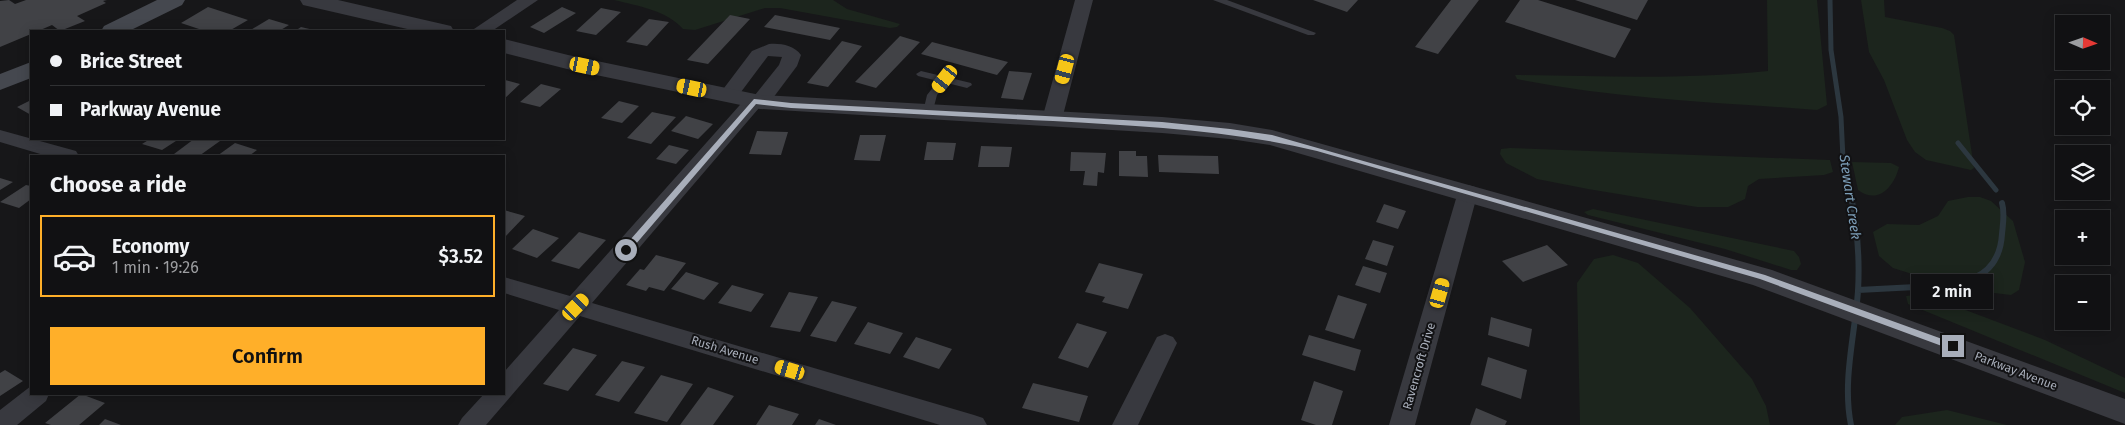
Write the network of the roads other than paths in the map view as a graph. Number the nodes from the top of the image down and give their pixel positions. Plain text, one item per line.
1 (174, 0) edge
2 (529, 0) edge
3 (1084, 0) edge
4 (1218, 0) edge
5 (323, 1) edge
6 (114, 30) edge
7 (439, 30) edge
8 (482, 30) edge
9 (1310, 33) dead end
10 (505, 46) edge
11 (30, 70) edge
12 (921, 74) dead end
13 (945, 79) junction
14 (0, 84) edge
15 (967, 85) dead end
16 (728, 96) junction
17 (757, 102) junction
18 (928, 112) junction
19 (1052, 119) junction
20 (0, 136) edge
21 (36, 142) edge
22 (67, 155) edge
23 (1468, 192) junction
24 (505, 285) edge
25 (576, 307) junction
26 (1165, 344) dead end
27 (505, 387) edge
28 (36, 395) edge
29 (498, 395) edge
30 (2125, 412) edge
31 (0, 424) edge
32 (472, 425) edge
33 (974, 425) edge
34 (1125, 425) edge
35 (1402, 425) edge

1 - 6 main road
2 - 8 street
3 - 19 street
4 - 9 lane
5 - 7 street
10 - 16 street, Parkway Avenue
11 - 14 main road
12 - 13 lane
13 - 15 lane
13 - 18 lane
16 - 17 street, Parkway Avenue
16 - 17 street
17 - 18 street, Parkway Avenue
17 - 25 street
18 - 19 street, Parkway Avenue
19 - 23 street, Parkway Avenue
20 - 21 street
21 - 22 street
23 - 30 street, Parkway Avenue
23 - 35 street, Ravencroft Drive
24 - 25 street, Rush Avenue
25 - 27 street
25 - 33 street, Rush Avenue
26 - 34 street
28 - 31 street
29 - 32 street

